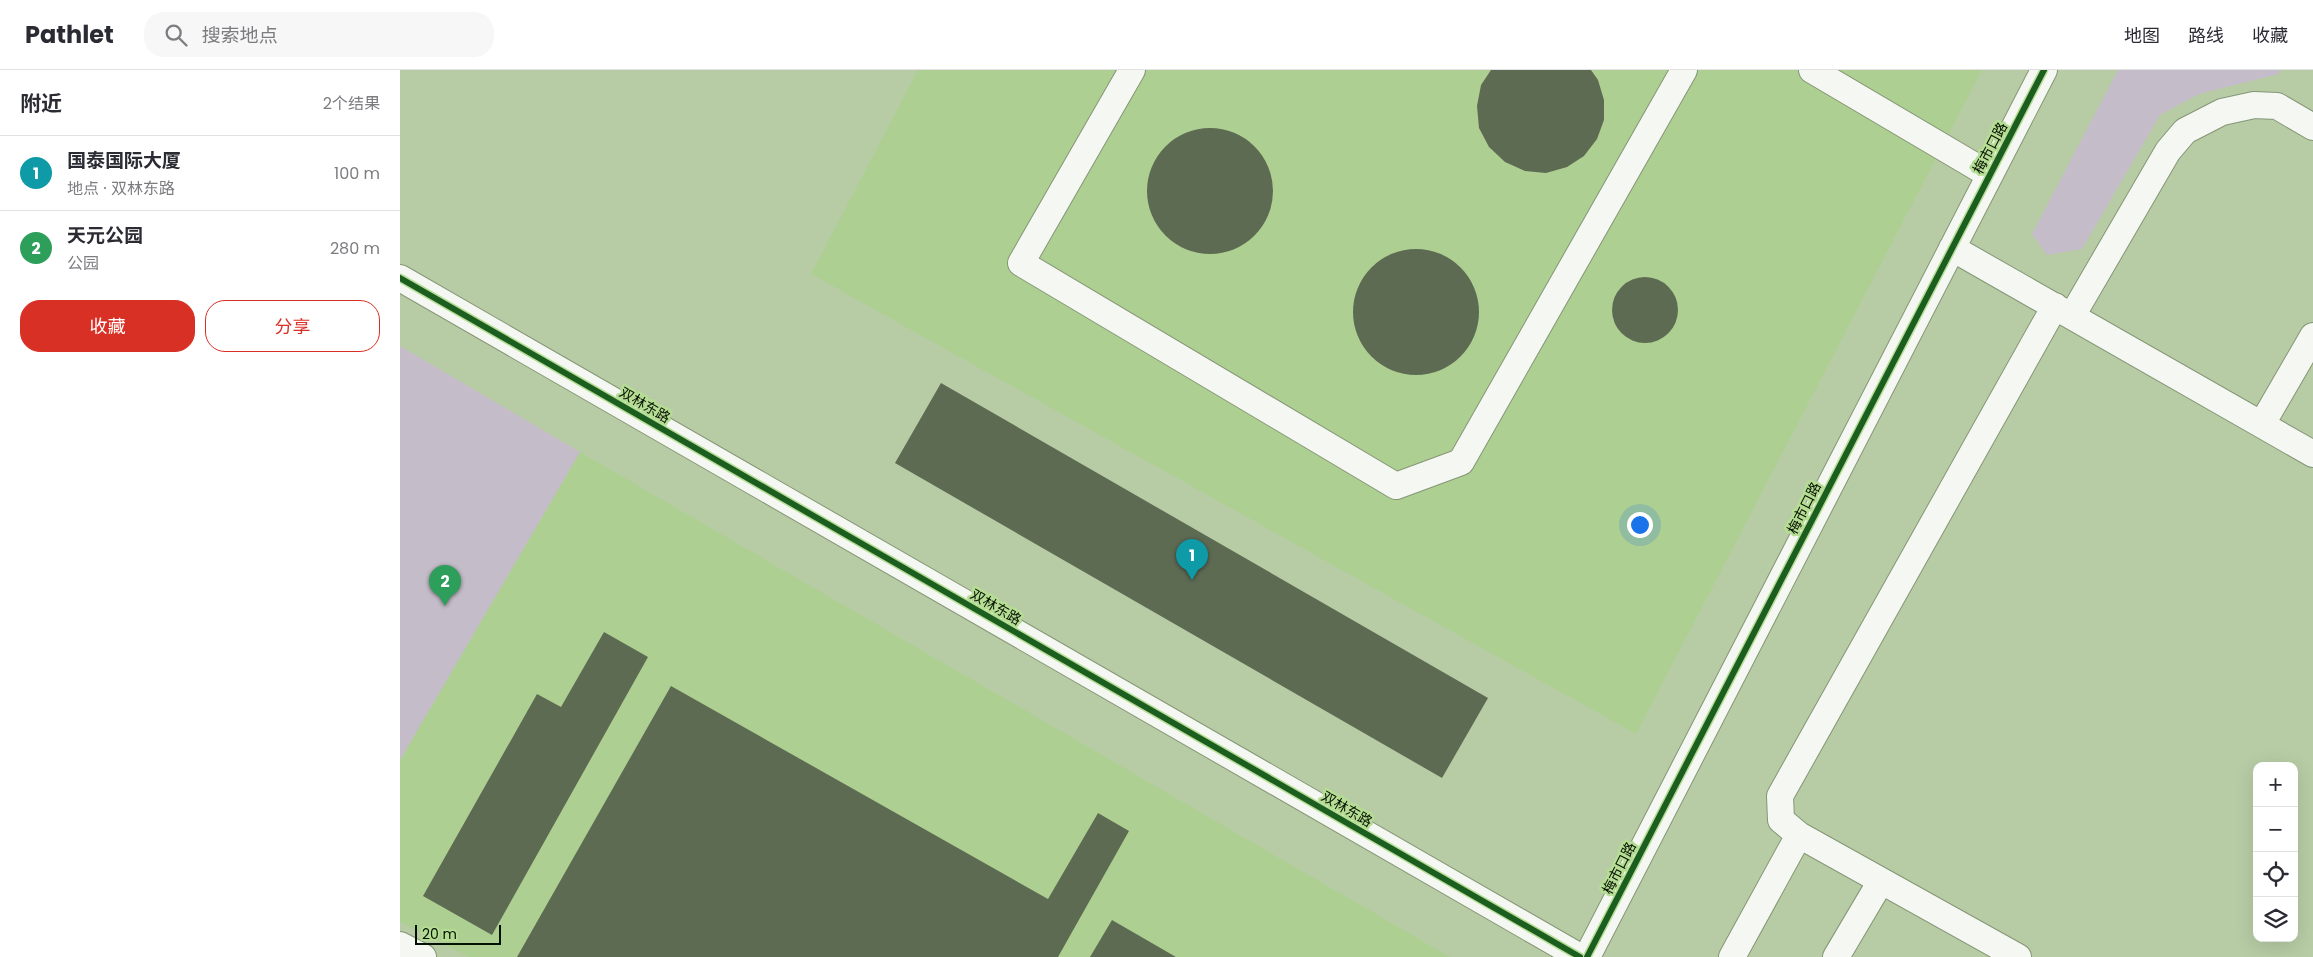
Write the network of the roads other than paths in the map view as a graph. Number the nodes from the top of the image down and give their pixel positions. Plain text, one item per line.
1 (1132, 70) edge
2 (1684, 70) edge
3 (1812, 70) edge
4 (2044, 70) edge
5 (2313, 126) edge
6 (1990, 174) junction
7 (1952, 248) junction
8 (400, 278) edge
9 (2064, 311) junction
10 (2313, 336) edge
11 (2262, 424) junction
12 (2313, 454) edge
13 (1799, 835) junction
14 (1881, 881) junction
15 (400, 945) edge
16 (423, 957) edge
17 (1580, 957) edge
18 (1587, 957) edge
19 (1732, 957) edge
20 (1836, 957) edge
21 (2018, 957) edge

1 - 2 street
3 - 6 street
4 - 6 street, 梅市口路
5 - 9 street
6 - 7 street, 梅市口路
7 - 9 street
7 - 18 street, 梅市口路
8 - 17 street, 双林东路
9 - 11 street
9 - 13 street
10 - 11 street
11 - 12 street
13 - 14 street
13 - 19 street
14 - 20 street
14 - 21 street
15 - 16 street

